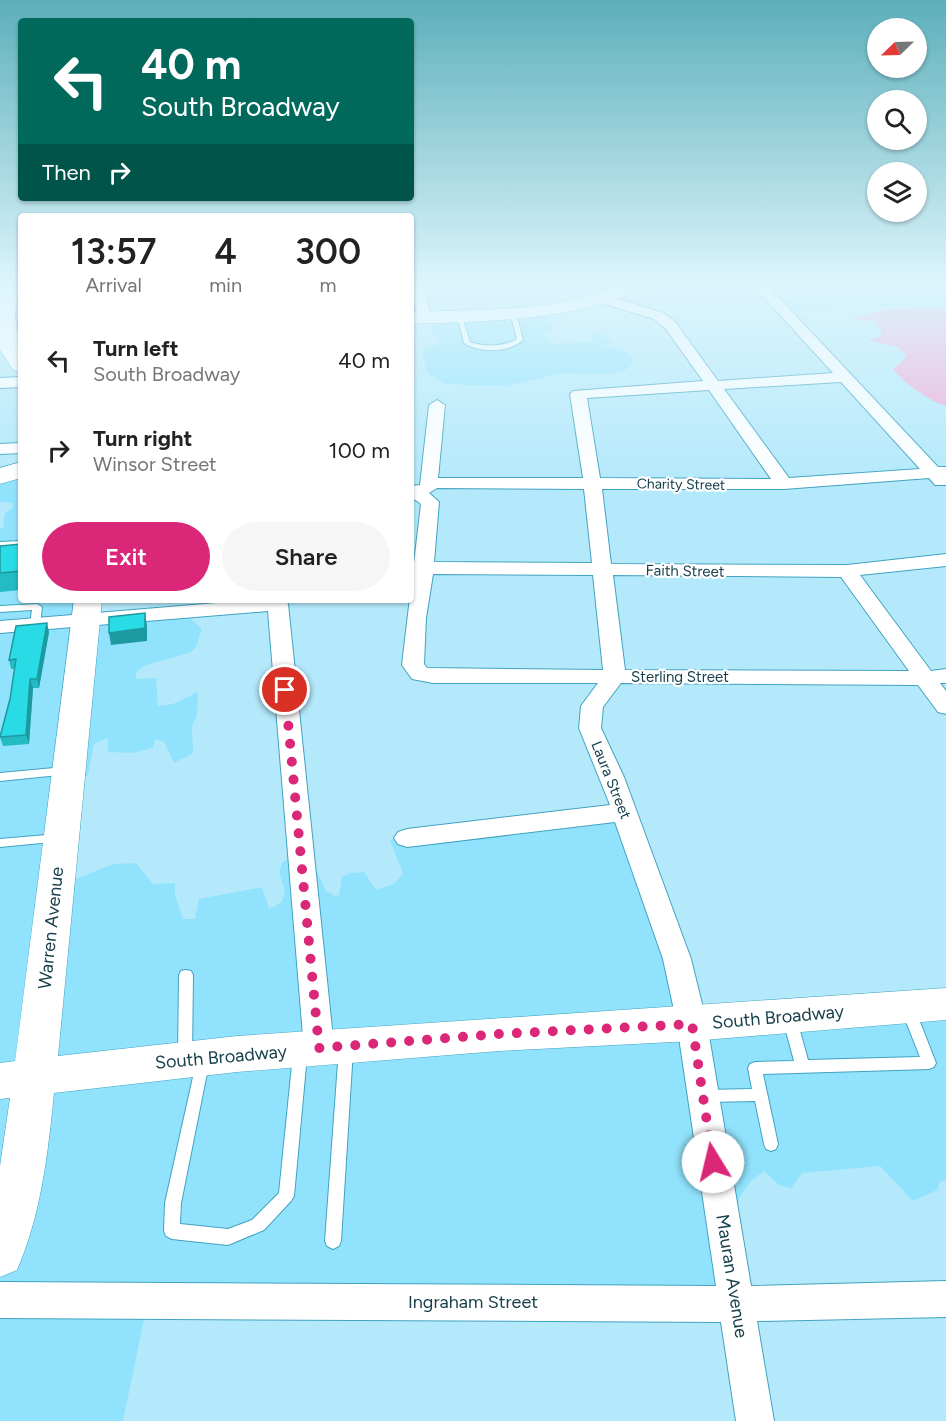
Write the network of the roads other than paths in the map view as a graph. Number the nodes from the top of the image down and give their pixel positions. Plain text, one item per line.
1 (9, 349) edge
2 (687, 349) edge
3 (821, 349) edge
4 (18, 362) edge
5 (847, 377) junction
6 (18, 382) edge
7 (0, 383) edge
8 (714, 387) junction
9 (436, 405) dead end
10 (18, 448) edge
11 (0, 449) edge
12 (18, 471) edge
13 (0, 476) edge
14 (942, 477) edge
15 (592, 483) junction
16 (784, 484) junction
17 (418, 488) edge
18 (18, 544) edge
19 (0, 545) edge
20 (946, 560) edge
21 (424, 568) junction
22 (602, 570) junction
23 (847, 571) junction
24 (0, 609) edge
25 (87, 610) edge
26 (35, 624) junction
27 (0, 627) edge
28 (615, 677) junction
29 (936, 677) edge
30 (946, 707) edge
31 (68, 770) junction
32 (0, 777) edge
33 (624, 812) junction
34 (61, 838) junction
35 (407, 838) dead end
36 (0, 843) edge
37 (186, 975) dead end
38 (926, 1005) edge
39 (789, 1016) junction
40 (692, 1024) junction
41 (322, 1048) junction
42 (194, 1058) junction
43 (802, 1066) junction
44 (18, 1078) edge
45 (761, 1095) junction
46 (703, 1096) junction
47 (771, 1144) dead end
48 (333, 1241) dead end
49 (0, 1254) edge
50 (946, 1299) edge
51 (0, 1300) edge
52 (736, 1304) junction
53 (755, 1421) edge

1 - 4 highway
2 - 8 street
3 - 5 street
5 - 8 street
5 - 14 street
6 - 7 street
8 - 15 street
8 - 16 street
9 - 17 street
10 - 11 street
12 - 13 highway
14 - 16 street, Charity Street
15 - 16 street, Charity Street
15 - 17 street, Charity Street
15 - 22 street
17 - 21 street
18 - 19 lane
20 - 23 street, Faith Street
21 - 22 street, Faith Street
21 - 28 street, Sterling Street
22 - 23 street, Faith Street
22 - 28 street
23 - 29 street
24 - 26 lane
25 - 26 street
25 - 31 main road, Warren Avenue
25 - 41 street
26 - 27 street
28 - 29 street, Sterling Street
28 - 33 street, Laura Street
29 - 30 street
31 - 32 lane
31 - 34 main road, Warren Avenue
33 - 35 street
33 - 40 street, Laura Street
34 - 36 lane
34 - 44 main road, Warren Avenue
37 - 42 lane
38 - 39 main road, South Broadway
38 - 43 lane
39 - 40 main road, South Broadway
39 - 43 lane
40 - 41 main road, South Broadway
40 - 46 street, Mauran Avenue
41 - 42 main road, South Broadway
41 - 42 lane
41 - 48 lane
42 - 44 main road, South Broadway
43 - 45 lane
44 - 49 main road, Warren Avenue
45 - 46 lane
45 - 47 lane
46 - 52 street, Mauran Avenue
50 - 52 street, Ingraham Street
51 - 52 street, Ingraham Street
52 - 53 street, Mauran Avenue

